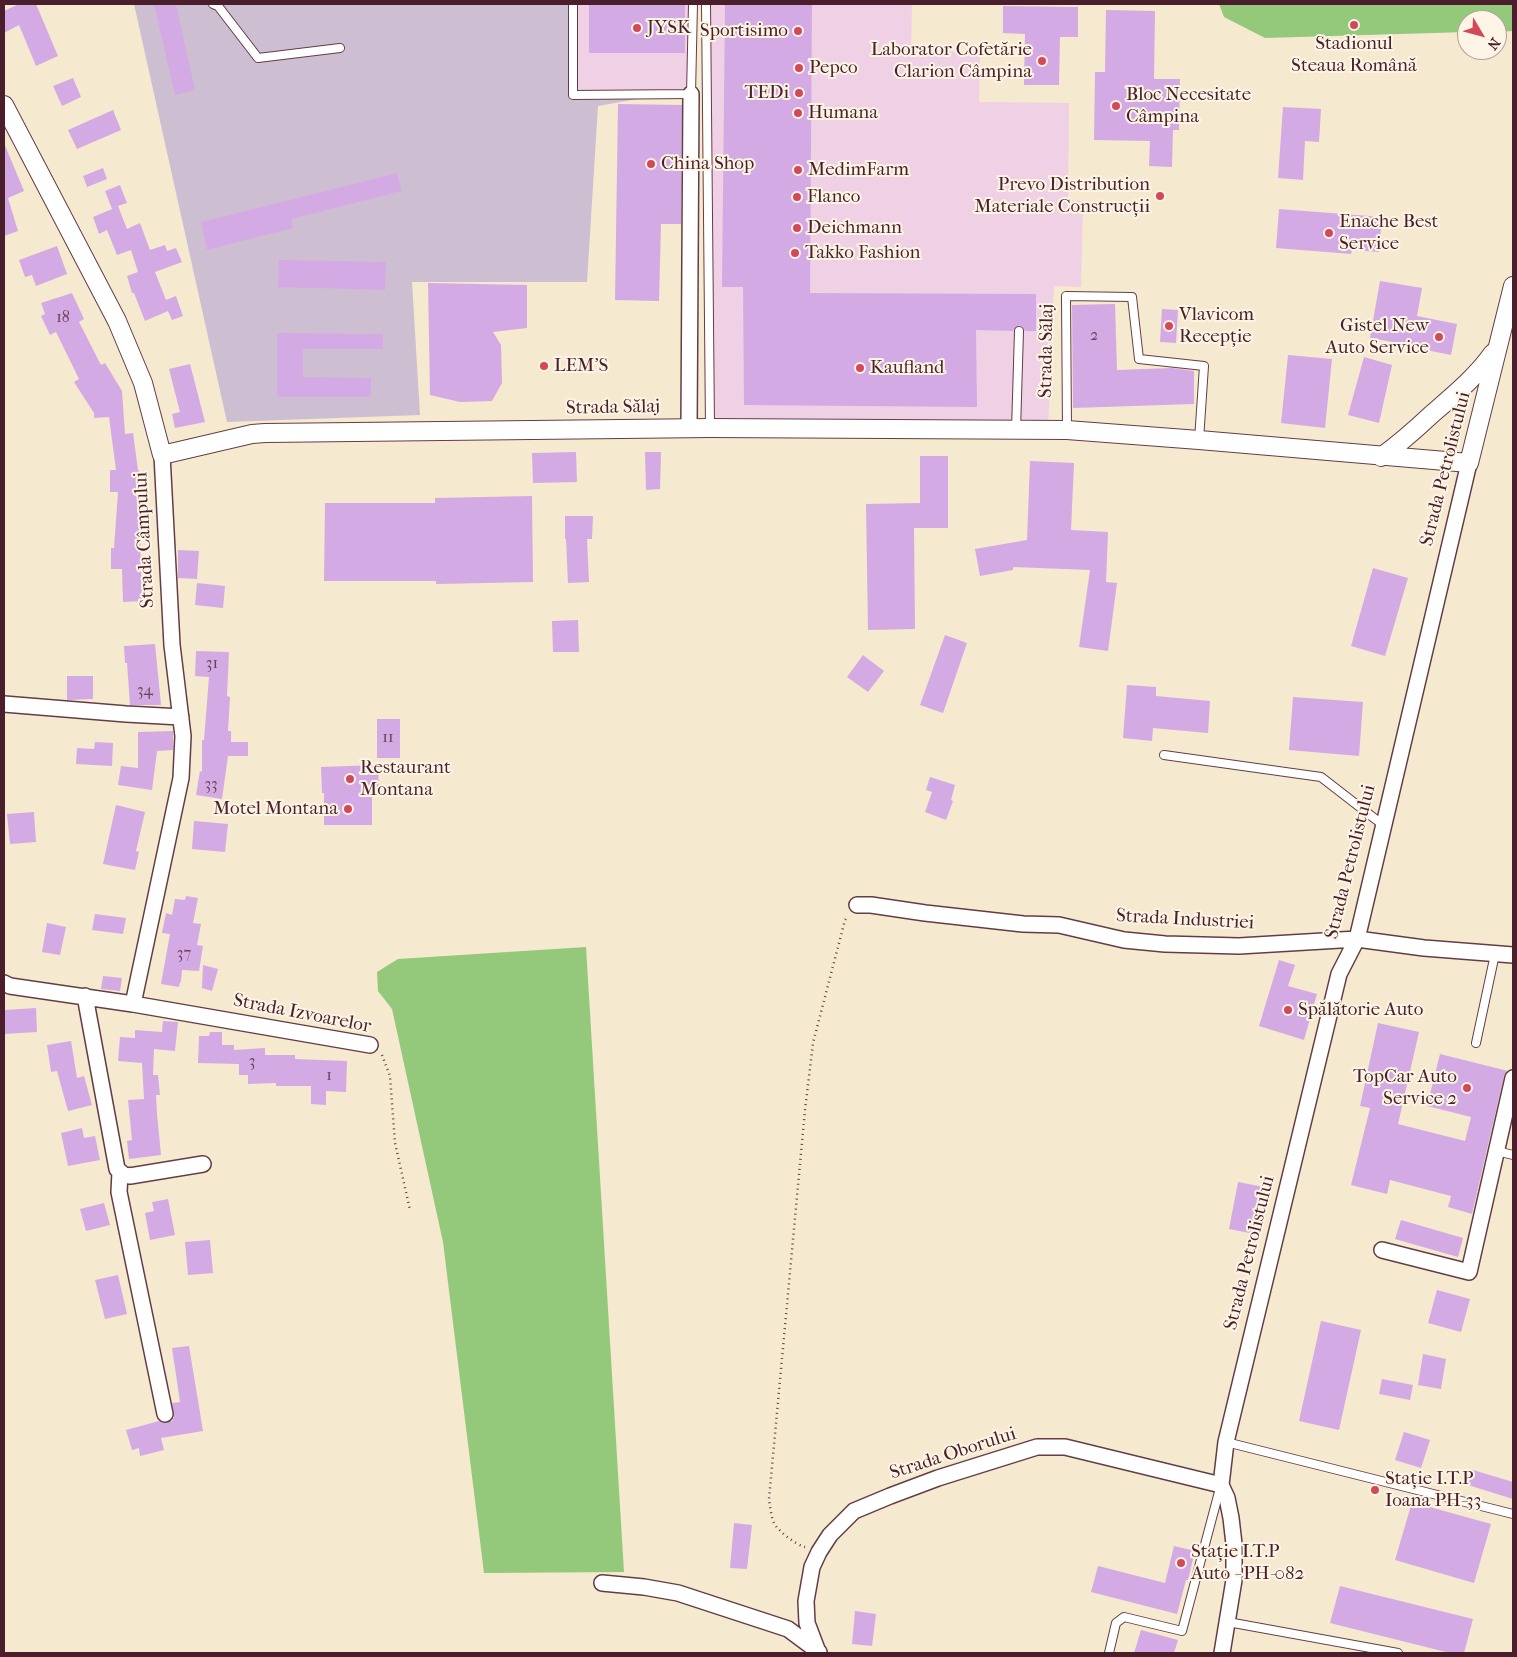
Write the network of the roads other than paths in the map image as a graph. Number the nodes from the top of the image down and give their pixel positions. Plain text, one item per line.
1 (216, 4) edge
2 (573, 4) edge
3 (693, 4) edge
4 (706, 4) edge
5 (340, 48) dead end
6 (691, 94) junction
7 (4, 105) edge
8 (1513, 286) edge
9 (1019, 331) dead end
10 (1499, 344) junction
11 (689, 428) junction
12 (710, 428) junction
13 (1016, 430) junction
14 (1067, 430) junction
15 (1199, 440) junction
16 (162, 455) junction
17 (1381, 457) junction
18 (1469, 463) junction
19 (4, 704) edge
20 (181, 717) junction
21 (1164, 755) dead end
22 (1383, 825) junction
23 (857, 905) road end
24 (1357, 938) junction
25 (1495, 954) junction
26 (1513, 955) edge
27 (4, 983) edge
28 (85, 996) junction
29 (133, 1004) junction
30 (1476, 1043) dead end
31 (370, 1045) road end
32 (1513, 1078) edge
33 (1509, 1114) edge
34 (1497, 1151) junction
35 (1513, 1155) edge
36 (203, 1164) dead end
37 (120, 1172) junction
38 (1382, 1250) dead end
39 (165, 1414) dead end
40 (1226, 1442) junction
41 (1221, 1486) junction
42 (1513, 1514) edge
43 (602, 1583) dead end
44 (1228, 1622) junction
45 (819, 1652) edge
46 (1109, 1653) edge
47 (1222, 1653) edge
48 (1398, 1653) edge

1 - 5 lane
2 - 6 lane
3 - 6 lane
4 - 12 lane
6 - 11 street
7 - 16 street, Strada Câmpului
8 - 10 street, Strada Petrolistului
9 - 13 lane
10 - 17 street
10 - 18 street, Strada Petrolistului
11 - 12 street, Strada Sălaj
11 - 16 street, Strada Sălaj
12 - 13 street, Strada Sălaj
13 - 14 street, Strada Sălaj
14 - 15 street, Strada Sălaj
14 - 15 lane, Strada Sălaj
15 - 17 street, Strada Sălaj
16 - 20 street, Strada Câmpului
17 - 18 street, Strada Sălaj
18 - 22 street, Strada Petrolistului
19 - 20 street
20 - 29 street, Strada Câmpului
21 - 22 lane
22 - 24 street, Strada Petrolistului
23 - 24 street, Strada Industriei
24 - 25 street, Strada Industriei
24 - 40 street, Strada Petrolistului
25 - 26 street, Strada Industriei
25 - 30 lane
27 - 28 street, Strada Izvoarelor
28 - 29 street, Strada Izvoarelor
28 - 37 street
29 - 31 street, Strada Izvoarelor
32 - 33 street
33 - 34 street
34 - 35 lane
34 - 38 street
36 - 37 street
37 - 39 street
40 - 41 street, Strada Petrolistului
40 - 42 lane
41 - 44 street, Strada Petrolistului
41 - 45 street, Strada Oborului
41 - 46 lane
43 - 45 street, Strada Oborului
44 - 47 street, Strada Petrolistului
44 - 48 lane

